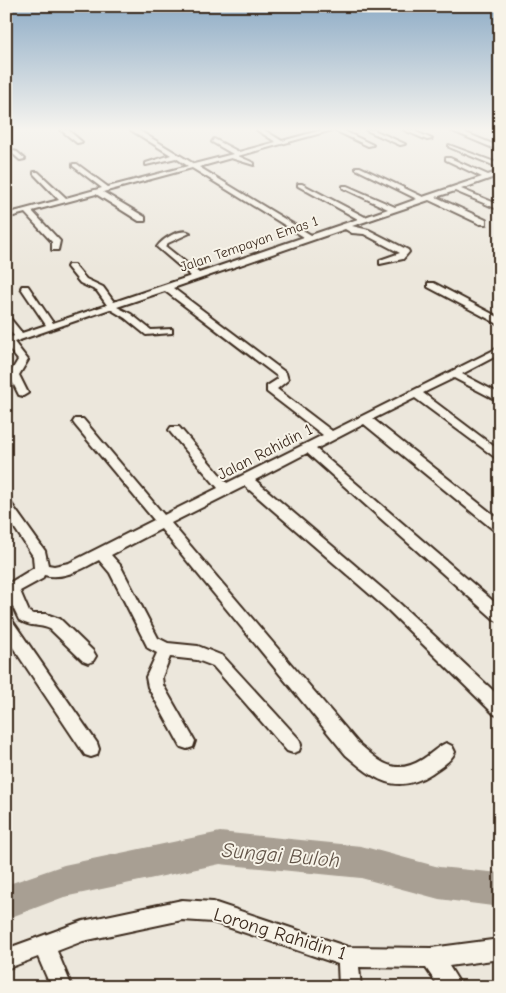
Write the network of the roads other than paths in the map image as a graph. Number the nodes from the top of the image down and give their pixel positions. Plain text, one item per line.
1 (40, 176) edge
2 (90, 176) edge
3 (154, 176) edge
4 (210, 176) edge
5 (377, 176) edge
6 (487, 177) edge
7 (300, 185) dead end
8 (345, 187) dead end
9 (454, 188) junction
10 (107, 189) junction
11 (97, 192) junction
12 (425, 198) junction
13 (65, 200) junction
14 (500, 208) edge
15 (394, 209) junction
16 (26, 211) junction
17 (6, 216) edge
18 (142, 219) dead end
19 (364, 219) junction
20 (483, 222) dead end
21 (346, 226) junction
22 (186, 233) dead end
23 (310, 238) junction
24 (55, 248) dead end
25 (383, 262) dead end
26 (71, 267) dead end
27 (197, 276) junction
28 (431, 285) dead end
29 (166, 287) junction
30 (24, 288) dead end
31 (110, 306) junction
32 (6, 319) edge
33 (500, 322) edge
34 (52, 326) junction
35 (169, 331) dead end
36 (20, 337) junction
37 (7, 341) edge
38 (500, 350) edge
39 (455, 374) junction
40 (23, 393) dead end
41 (416, 394) junction
42 (500, 399) edge
43 (365, 419) junction
44 (79, 422) dead end
45 (174, 430) dead end
46 (332, 436) junction
47 (308, 448) junction
48 (500, 457) edge
49 (246, 480) junction
50 (226, 490) junction
51 (6, 505) edge
52 (161, 523) junction
53 (12, 524) edge
54 (500, 526) edge
55 (102, 554) junction
56 (41, 569) junction
57 (9, 591) edge
58 (500, 616) edge
59 (6, 624) edge
60 (166, 650) junction
61 (88, 656) dead end
62 (500, 708) edge
63 (187, 741) dead end
64 (293, 745) dead end
65 (91, 749) dead end
66 (446, 752) dead end
67 (43, 944) junction
68 (500, 949) edge
69 (348, 956) junction
70 (431, 958) junction
71 (6, 959) edge
72 (62, 987) edge
73 (350, 987) edge
74 (452, 987) edge

1 - 13 street
2 - 10 street
3 - 10 street
4 - 23 street
5 - 12 street
6 - 9 street, Jalan Tempayan Emas 1
7 - 19 street
8 - 15 street
9 - 12 street, Jalan Tempayan Emas 1
9 - 14 street
10 - 11 street
11 - 13 street
11 - 18 street
12 - 15 street, Jalan Tempayan Emas 1
12 - 20 street
13 - 16 street
15 - 19 street, Jalan Tempayan Emas 1
16 - 17 street
16 - 24 street
19 - 21 street, Jalan Tempayan Emas 1
21 - 23 street, Jalan Tempayan Emas 1
21 - 25 street
22 - 27 street
23 - 27 street, Jalan Tempayan Emas 1
26 - 31 street
27 - 29 street, Jalan Tempayan Emas 1
28 - 33 street
29 - 31 street, Jalan Tempayan Emas 1
29 - 46 street
30 - 34 street
31 - 34 street, Jalan Tempayan Emas 1
31 - 35 street
32 - 36 street
34 - 36 street, Jalan Tempayan Emas 1
36 - 37 street, Jalan Tempayan Emas 1
37 - 40 street
38 - 39 street, Jalan Rahidin 1
39 - 41 street, Jalan Rahidin 1
39 - 42 street
41 - 43 street, Jalan Rahidin 1
41 - 48 street
43 - 46 street, Jalan Rahidin 1
43 - 54 street
44 - 52 street
45 - 50 street
46 - 47 street, Jalan Rahidin 1
47 - 49 street, Jalan Rahidin 1
47 - 58 street
49 - 50 street, Jalan Rahidin 1
49 - 62 street
50 - 52 street, Jalan Rahidin 1
51 - 53 street
52 - 55 street, Jalan Rahidin 1
52 - 66 street
53 - 56 street
55 - 56 street, Jalan Rahidin 1
55 - 60 street
56 - 57 street
57 - 61 street
59 - 65 street
60 - 63 street
60 - 64 street
67 - 69 street, Lorong Rahidin 1
67 - 71 street, Lorong Rahidin 1
67 - 72 street
68 - 70 street, Lorong Rahidin 1
69 - 70 street, Lorong Rahidin 1
69 - 73 street
70 - 74 street

